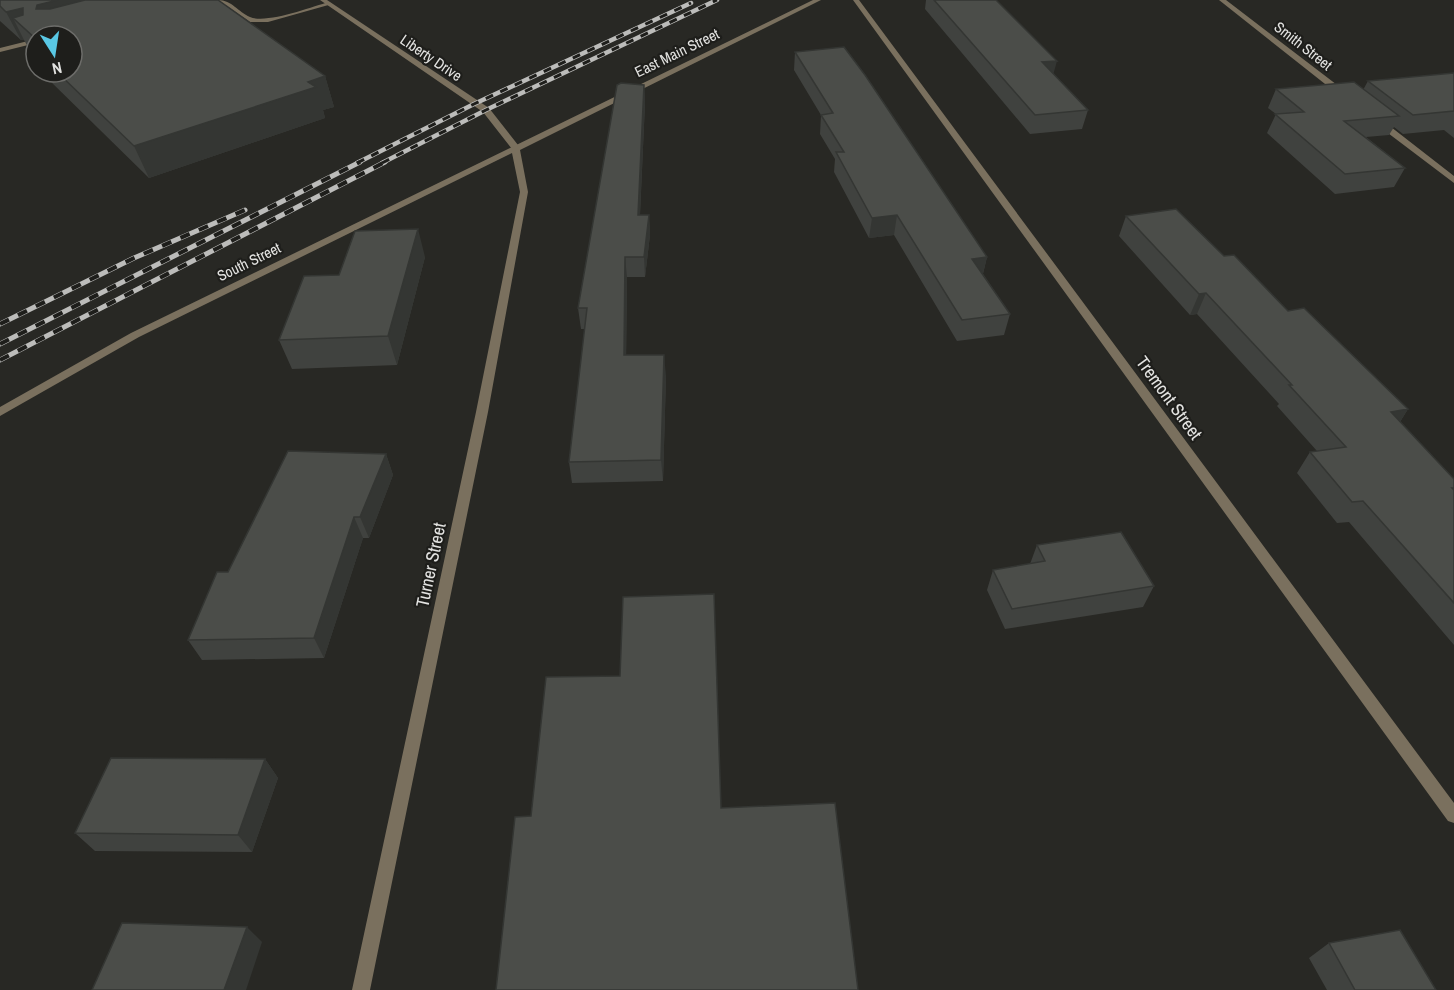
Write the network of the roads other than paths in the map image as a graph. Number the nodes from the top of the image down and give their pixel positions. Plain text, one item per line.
1 (221, 0) edge
2 (818, 0) edge
3 (856, 0) edge
4 (1221, 0) edge
5 (326, 2) edge
6 (24, 44) edge
7 (0, 50) edge
8 (1352, 100) edge
9 (1370, 115) edge
10 (515, 147) junction
11 (1454, 180) edge
12 (0, 412) edge
13 (1454, 816) edge
14 (361, 990) edge

1 - 5 street
2 - 10 street, East Main Street
3 - 13 street, Tremont Street
4 - 8 street, Smith Street
5 - 10 street, Liberty Drive
6 - 7 street
9 - 11 street
10 - 12 street, South Street
10 - 14 street, Turner Street

